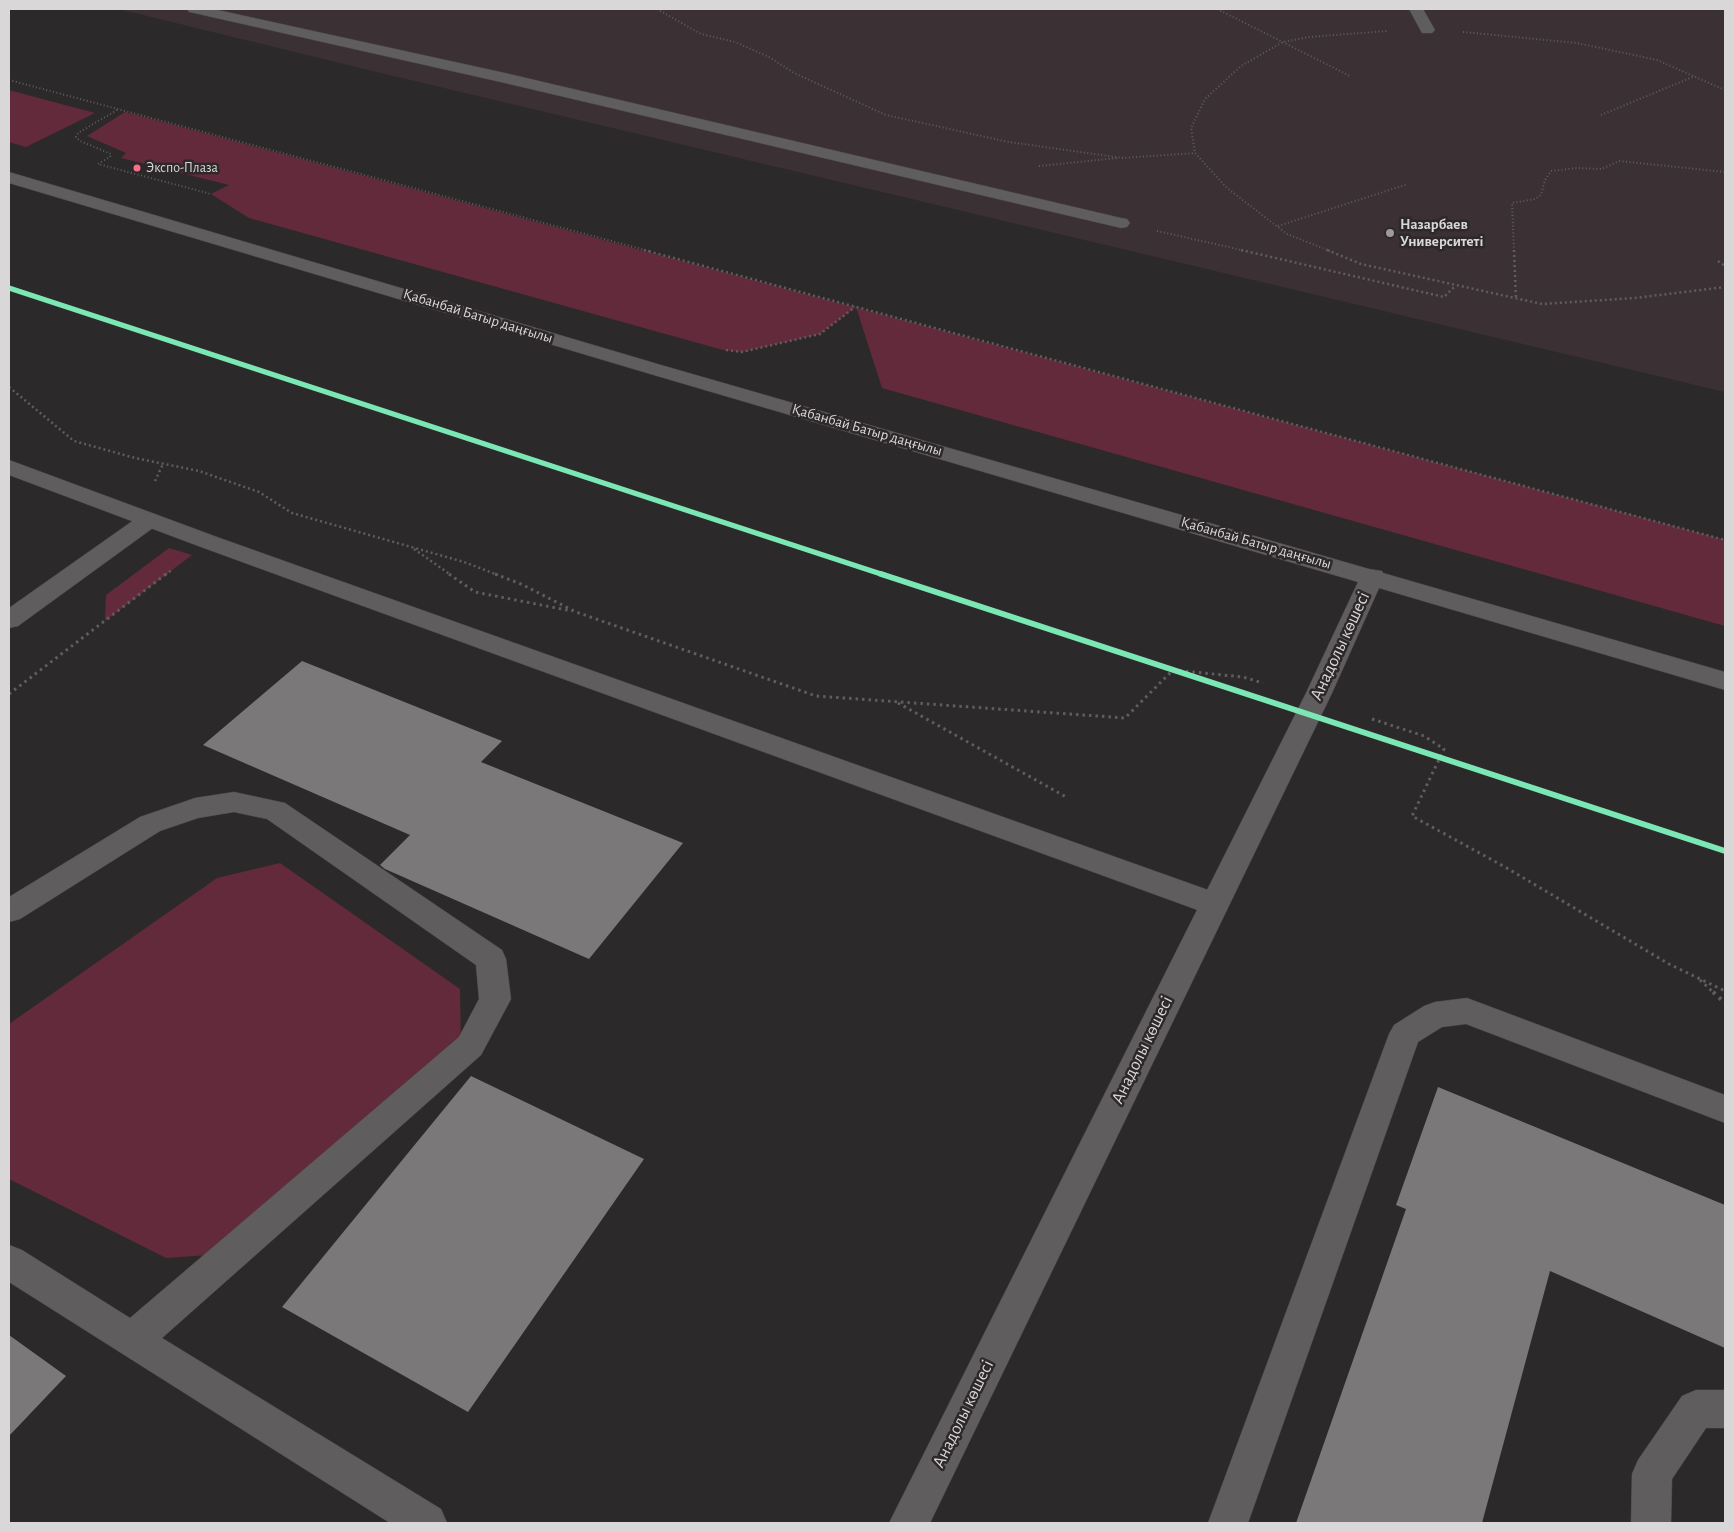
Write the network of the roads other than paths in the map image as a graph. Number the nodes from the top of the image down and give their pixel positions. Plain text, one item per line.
1 (194, 9) edge
2 (1416, 9) edge
3 (1427, 30) road end
4 (9, 177) edge
5 (1122, 223) road end
6 (9, 467) edge
7 (149, 520) junction
8 (1373, 576) junction
9 (9, 620) edge
10 (1725, 681) edge
11 (1214, 904) junction
12 (9, 911) edge
13 (1725, 1109) edge
14 (9, 1262) edge
15 (132, 1340) junction
16 (1725, 1409) edge
17 (427, 1523) edge
18 (909, 1523) edge
19 (1228, 1523) edge
20 (1651, 1523) edge

1 - 5 main road
2 - 3 main road
4 - 8 main road, Қабанбай Батыр даңғылы
6 - 7 main road
7 - 9 main road
7 - 11 main road
8 - 10 main road, Қабанбай Батыр даңғылы
8 - 11 main road, Анадолы көшесі
11 - 18 main road, Анадолы көшесі
12 - 15 main road
13 - 19 main road
14 - 15 main road
15 - 17 main road
16 - 20 main road

